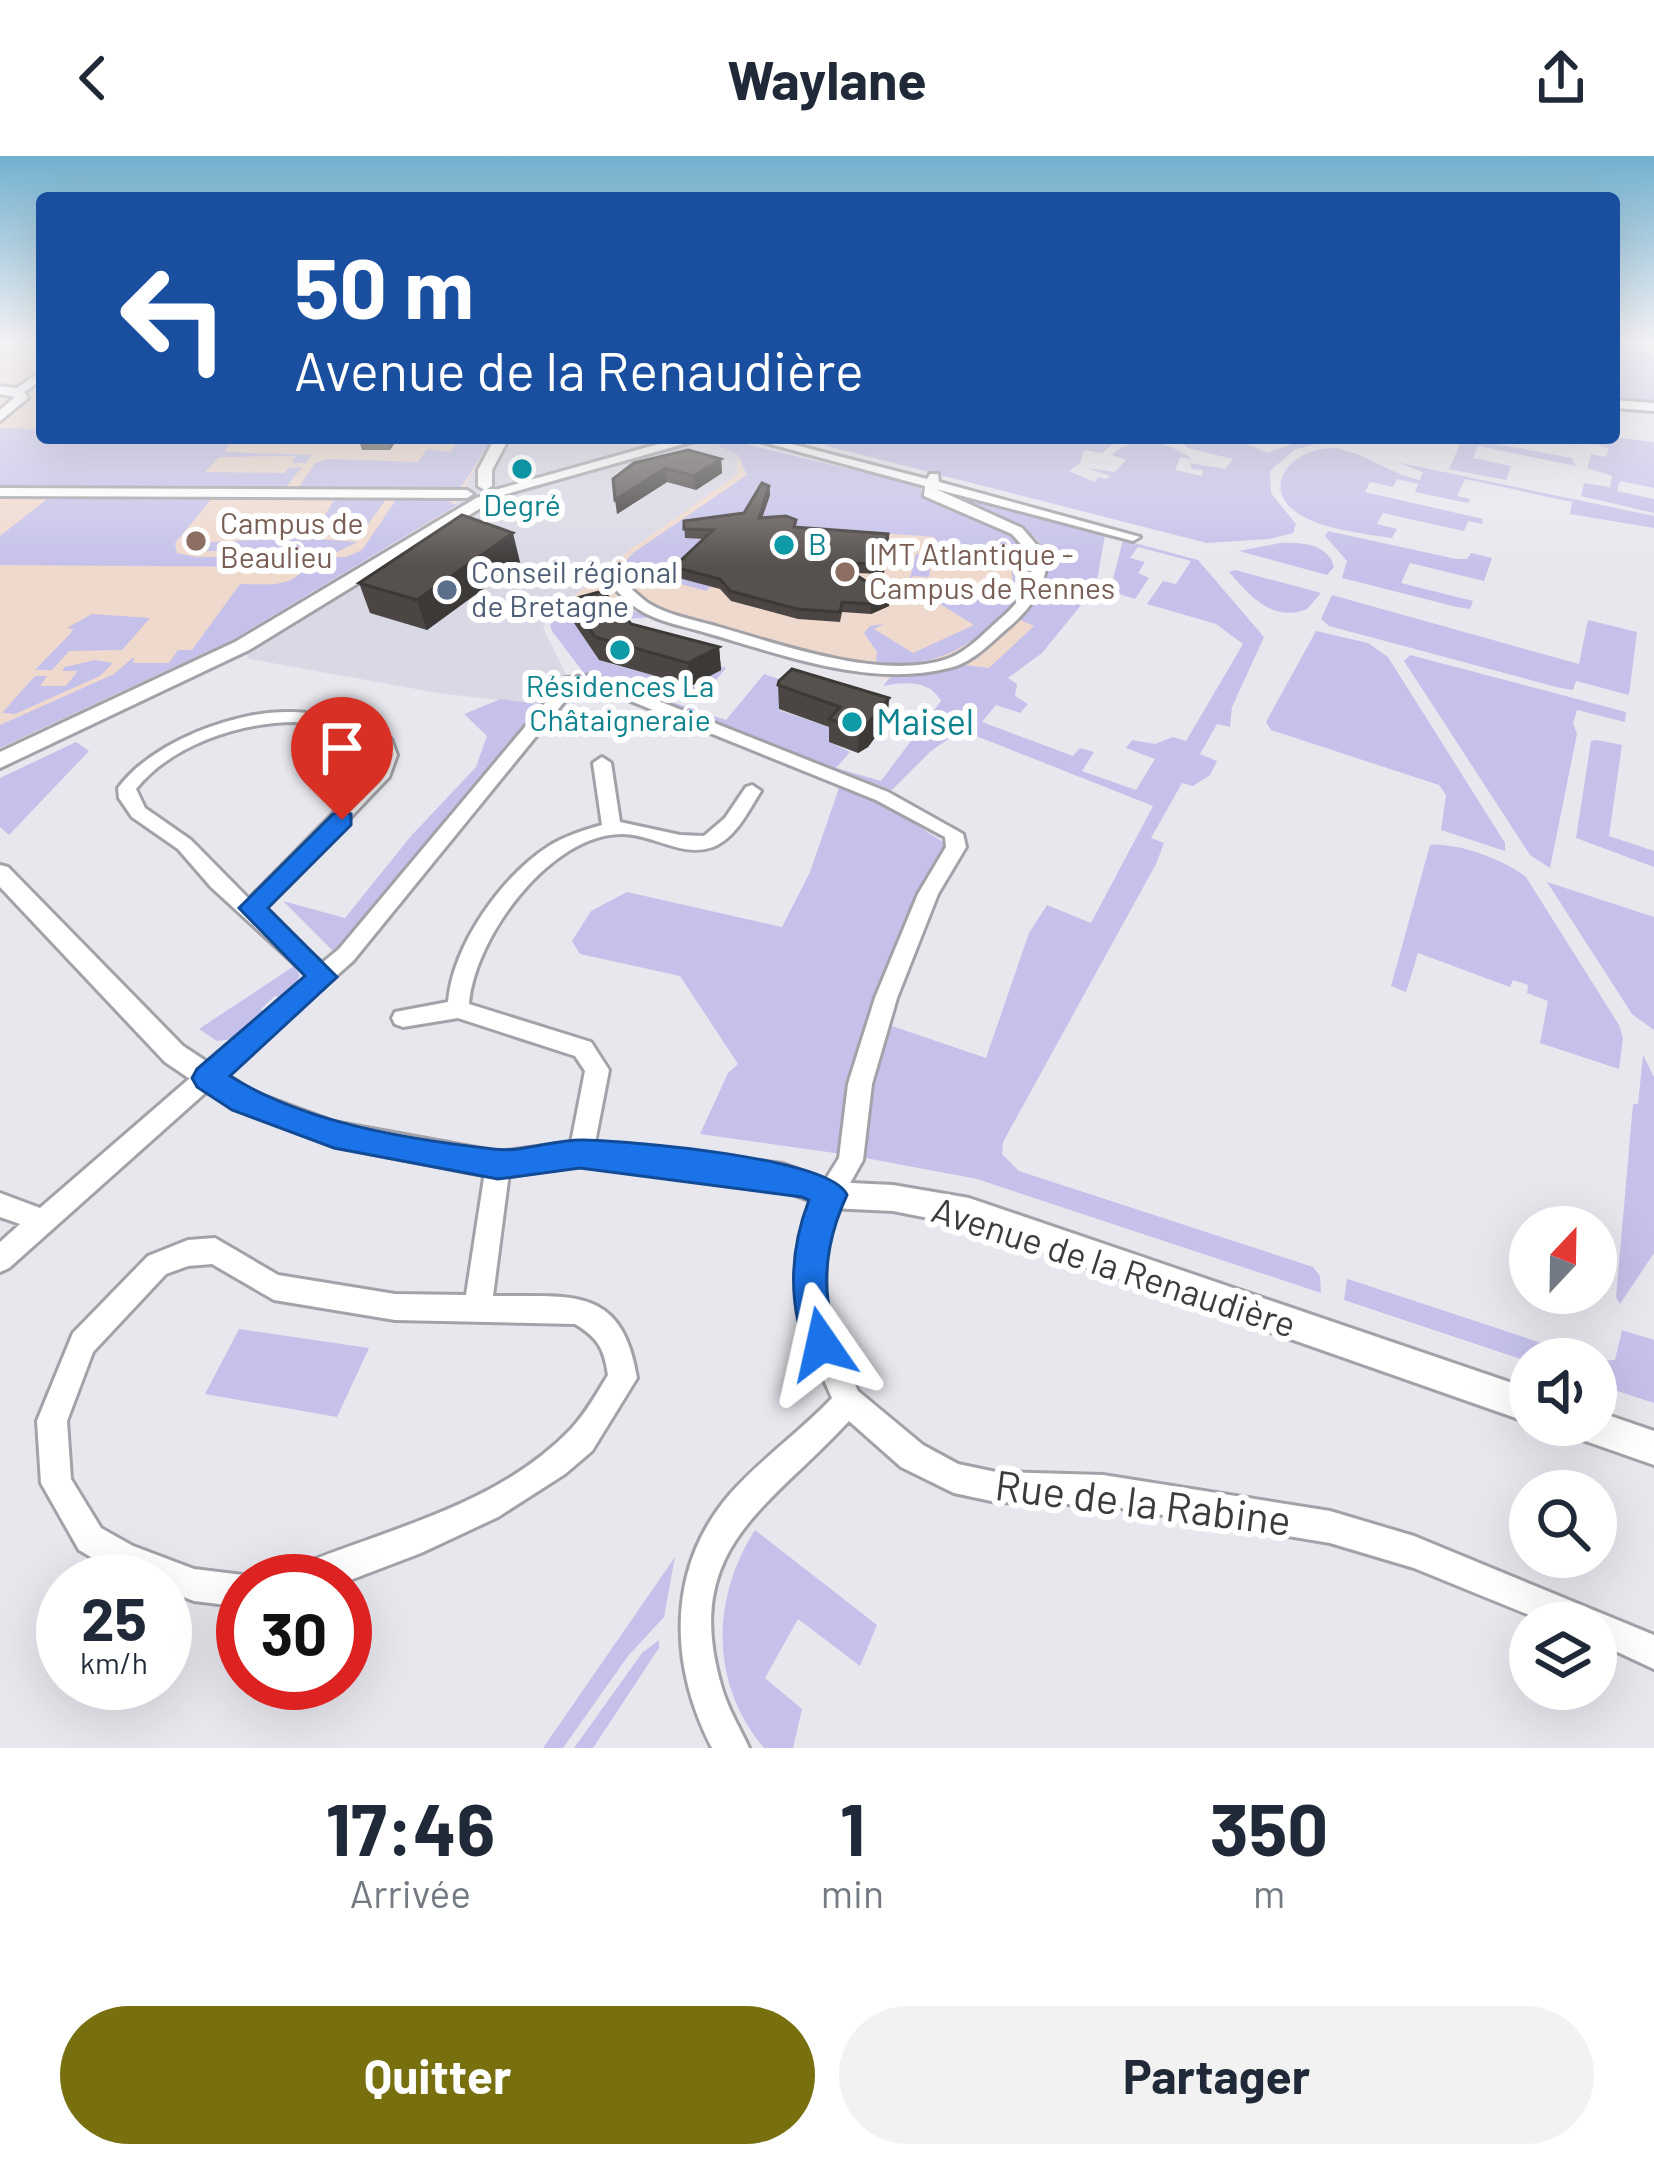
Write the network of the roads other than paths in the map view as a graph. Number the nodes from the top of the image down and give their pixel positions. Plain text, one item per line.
1 (499, 444) edge
2 (673, 444) edge
3 (687, 444) edge
4 (790, 444) edge
5 (640, 452) junction
6 (932, 481) junction
7 (0, 493) edge
8 (483, 493) junction
9 (1130, 532) dead end
10 (622, 588) dead end
11 (0, 761) edge
12 (602, 763) dead end
13 (752, 791) dead end
14 (612, 829) junction
15 (0, 873) edge
16 (252, 908) junction
17 (323, 977) junction
18 (458, 1009) junction
19 (403, 1018) dead end
20 (208, 1078) junction
21 (580, 1154) junction
22 (498, 1165) junction
23 (830, 1195) junction
24 (0, 1205) edge
25 (41, 1220) junction
26 (0, 1259) edge
27 (477, 1311) junction
28 (1509, 1399) edge
29 (848, 1401) junction
30 (1617, 1435) edge
31 (1654, 1448) edge
32 (372, 1555) edge
33 (216, 1588) edge
34 (1538, 1602) edge
35 (1617, 1635) edge
36 (1654, 1652) edge
37 (731, 1748) edge

1 - 8 street
2 - 5 main road
3 - 5 main road
4 - 6 street
5 - 8 main road
6 - 9 street
6 - 10 street
7 - 8 street
8 - 11 main road
12 - 14 street
13 - 14 street
14 - 18 street
15 - 20 street, Avenue de la Renaudière
16 - 16 street
16 - 17 street
17 - 20 street
17 - 23 street, Rue de la Rabine
18 - 19 street
18 - 21 street
20 - 22 street, Avenue de la Renaudière
20 - 25 street
21 - 22 street, Avenue de la Renaudière
21 - 23 street, Avenue de la Renaudière
22 - 27 street
23 - 28 street, Avenue de la Renaudière
23 - 29 street, Rue de la Rabine
24 - 25 street
25 - 26 street
27 - 32 street
27 - 33 street
29 - 34 street, Rue de la Rabine
29 - 37 street
30 - 31 street
35 - 36 street, Rue de la Rabine

